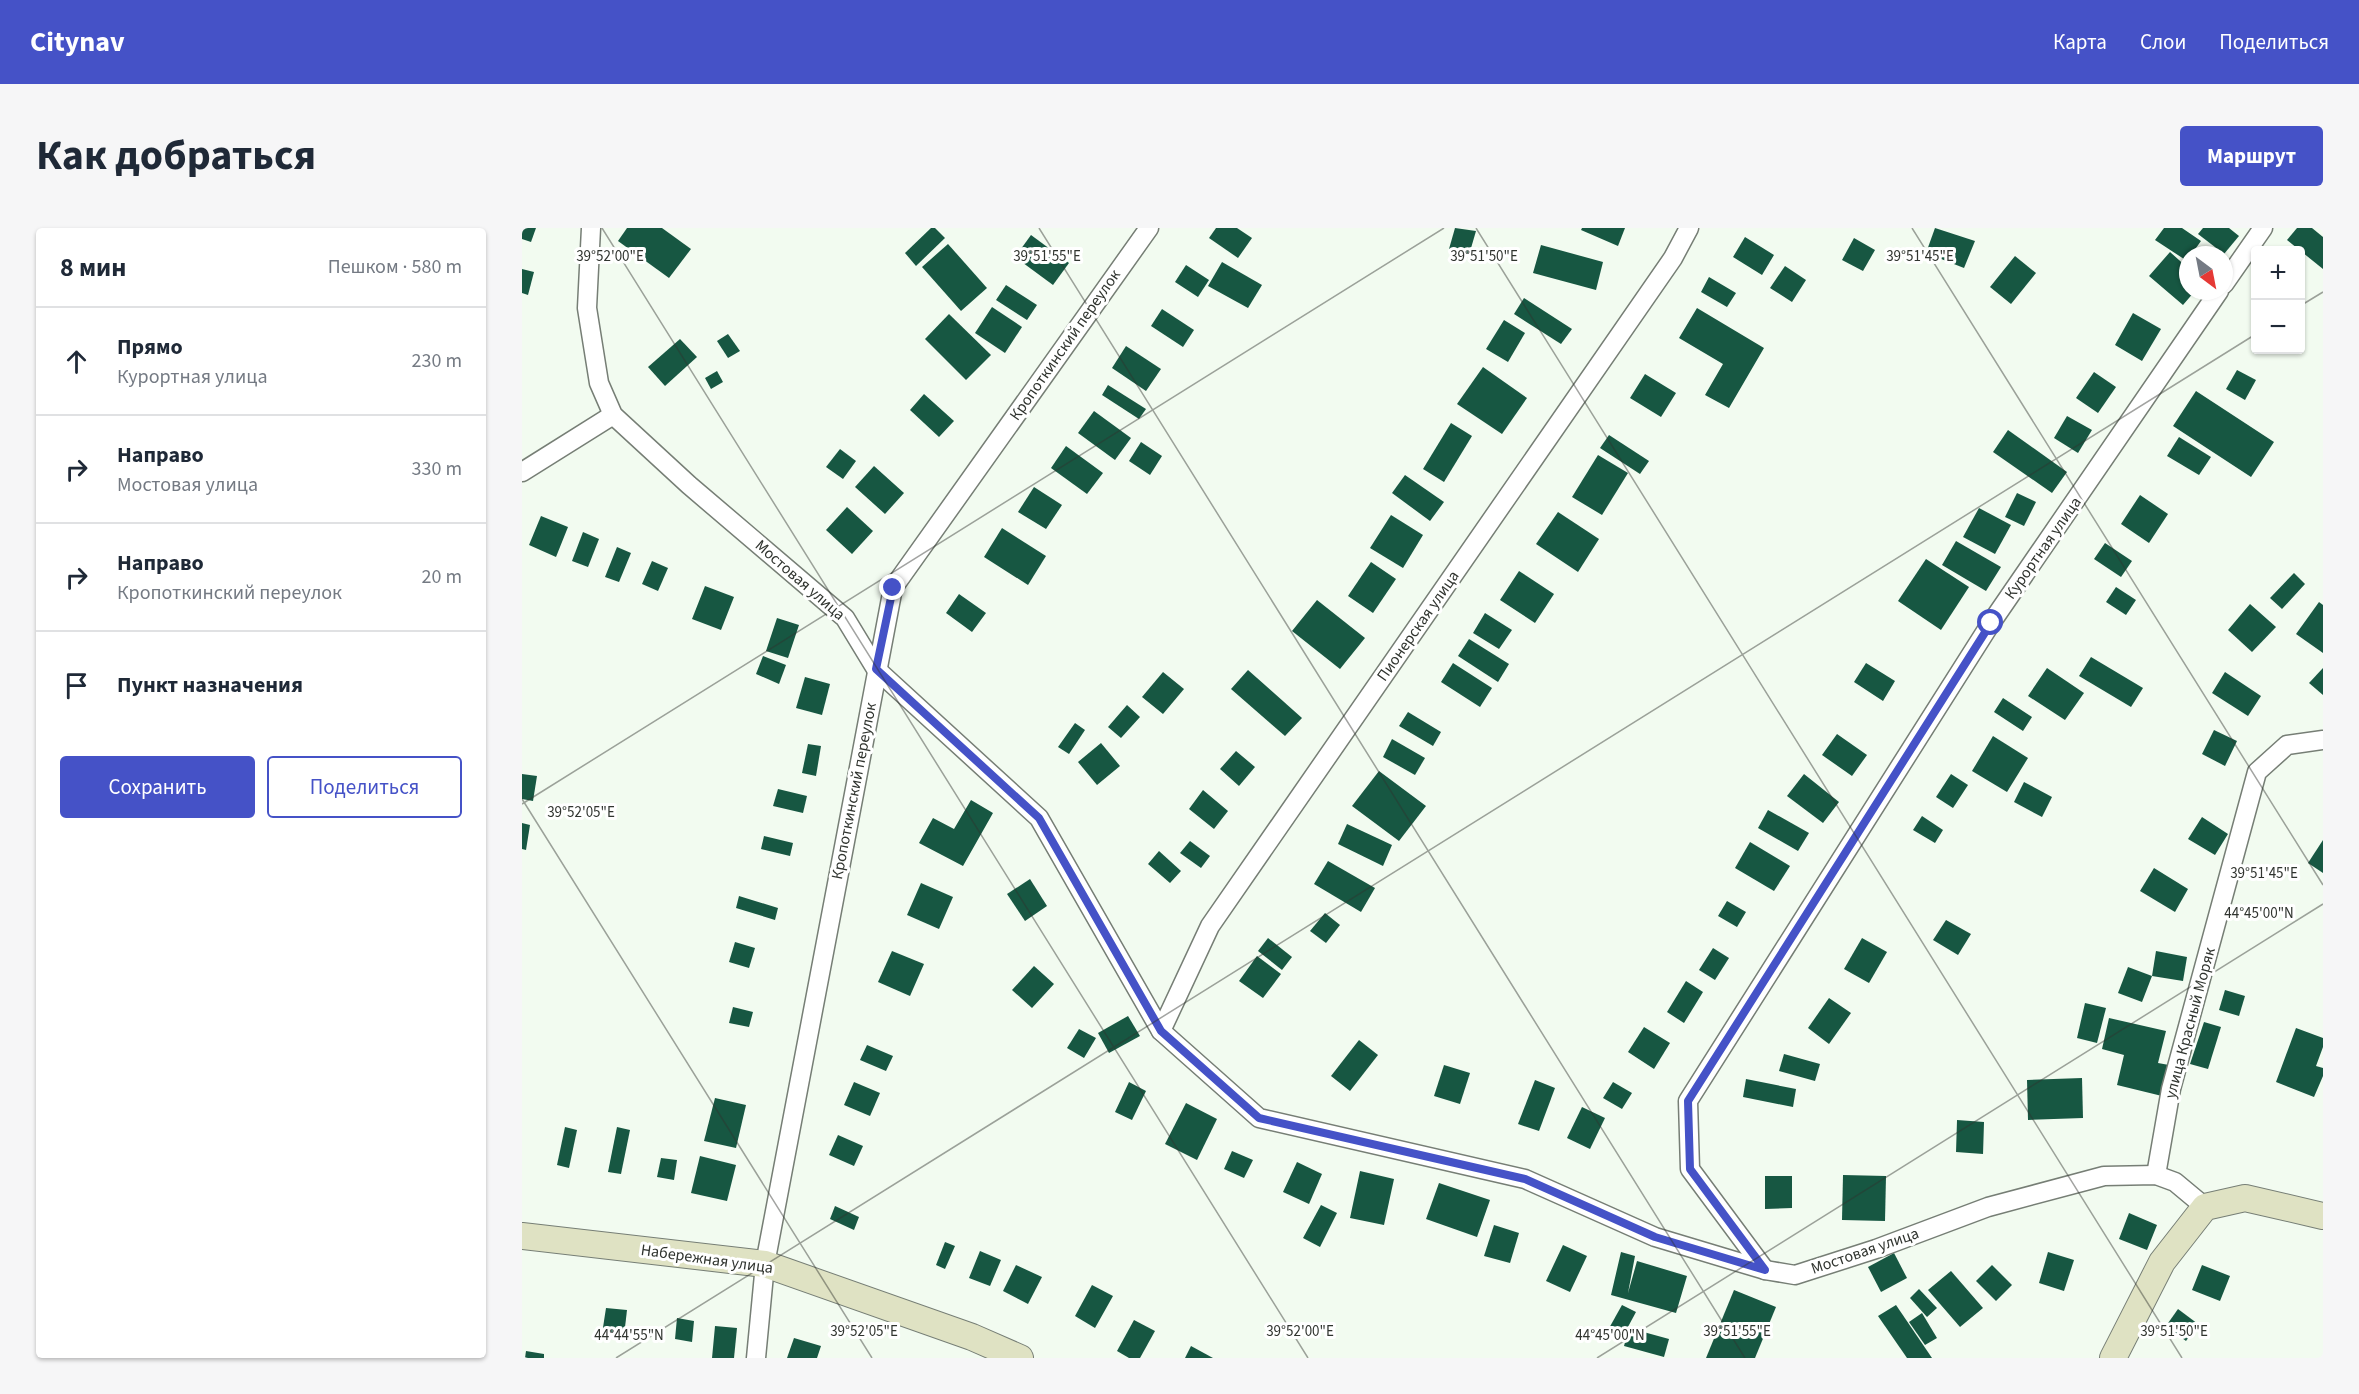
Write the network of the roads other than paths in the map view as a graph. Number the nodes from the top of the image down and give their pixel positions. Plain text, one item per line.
1 (591, 228) edge
2 (1149, 228) edge
3 (1689, 228) edge
4 (2263, 228) edge
5 (2233, 271) edge
6 (2213, 300) edge
7 (613, 415) junction
8 (522, 472) edge
9 (876, 669) junction
10 (2323, 740) edge
11 (1161, 1031) junction
12 (2156, 1175) junction
13 (2205, 1207) junction
14 (2323, 1216) edge
15 (522, 1236) edge
16 (765, 1264) junction
17 (1765, 1270) junction
18 (756, 1358) edge
19 (1020, 1358) edge
20 (2114, 1358) edge

1 - 7 street, Мостовая улица
2 - 9 street, Кропоткинский переулок
3 - 11 street, Пионерская улица
4 - 5 street
6 - 17 street, Курортная улица
7 - 8 street
7 - 9 street, Мостовая улица
9 - 11 street, Мостовая улица
9 - 16 street, Кропоткинский переулок
10 - 12 street, улица Красный Моряк
11 - 17 street, Мостовая улица
12 - 13 street, Мостовая улица
12 - 17 street, Мостовая улица
13 - 14 street
13 - 20 street
15 - 16 street, Набережная улица
16 - 18 street, Кропоткинский переулок
16 - 19 street, Набережная улица

